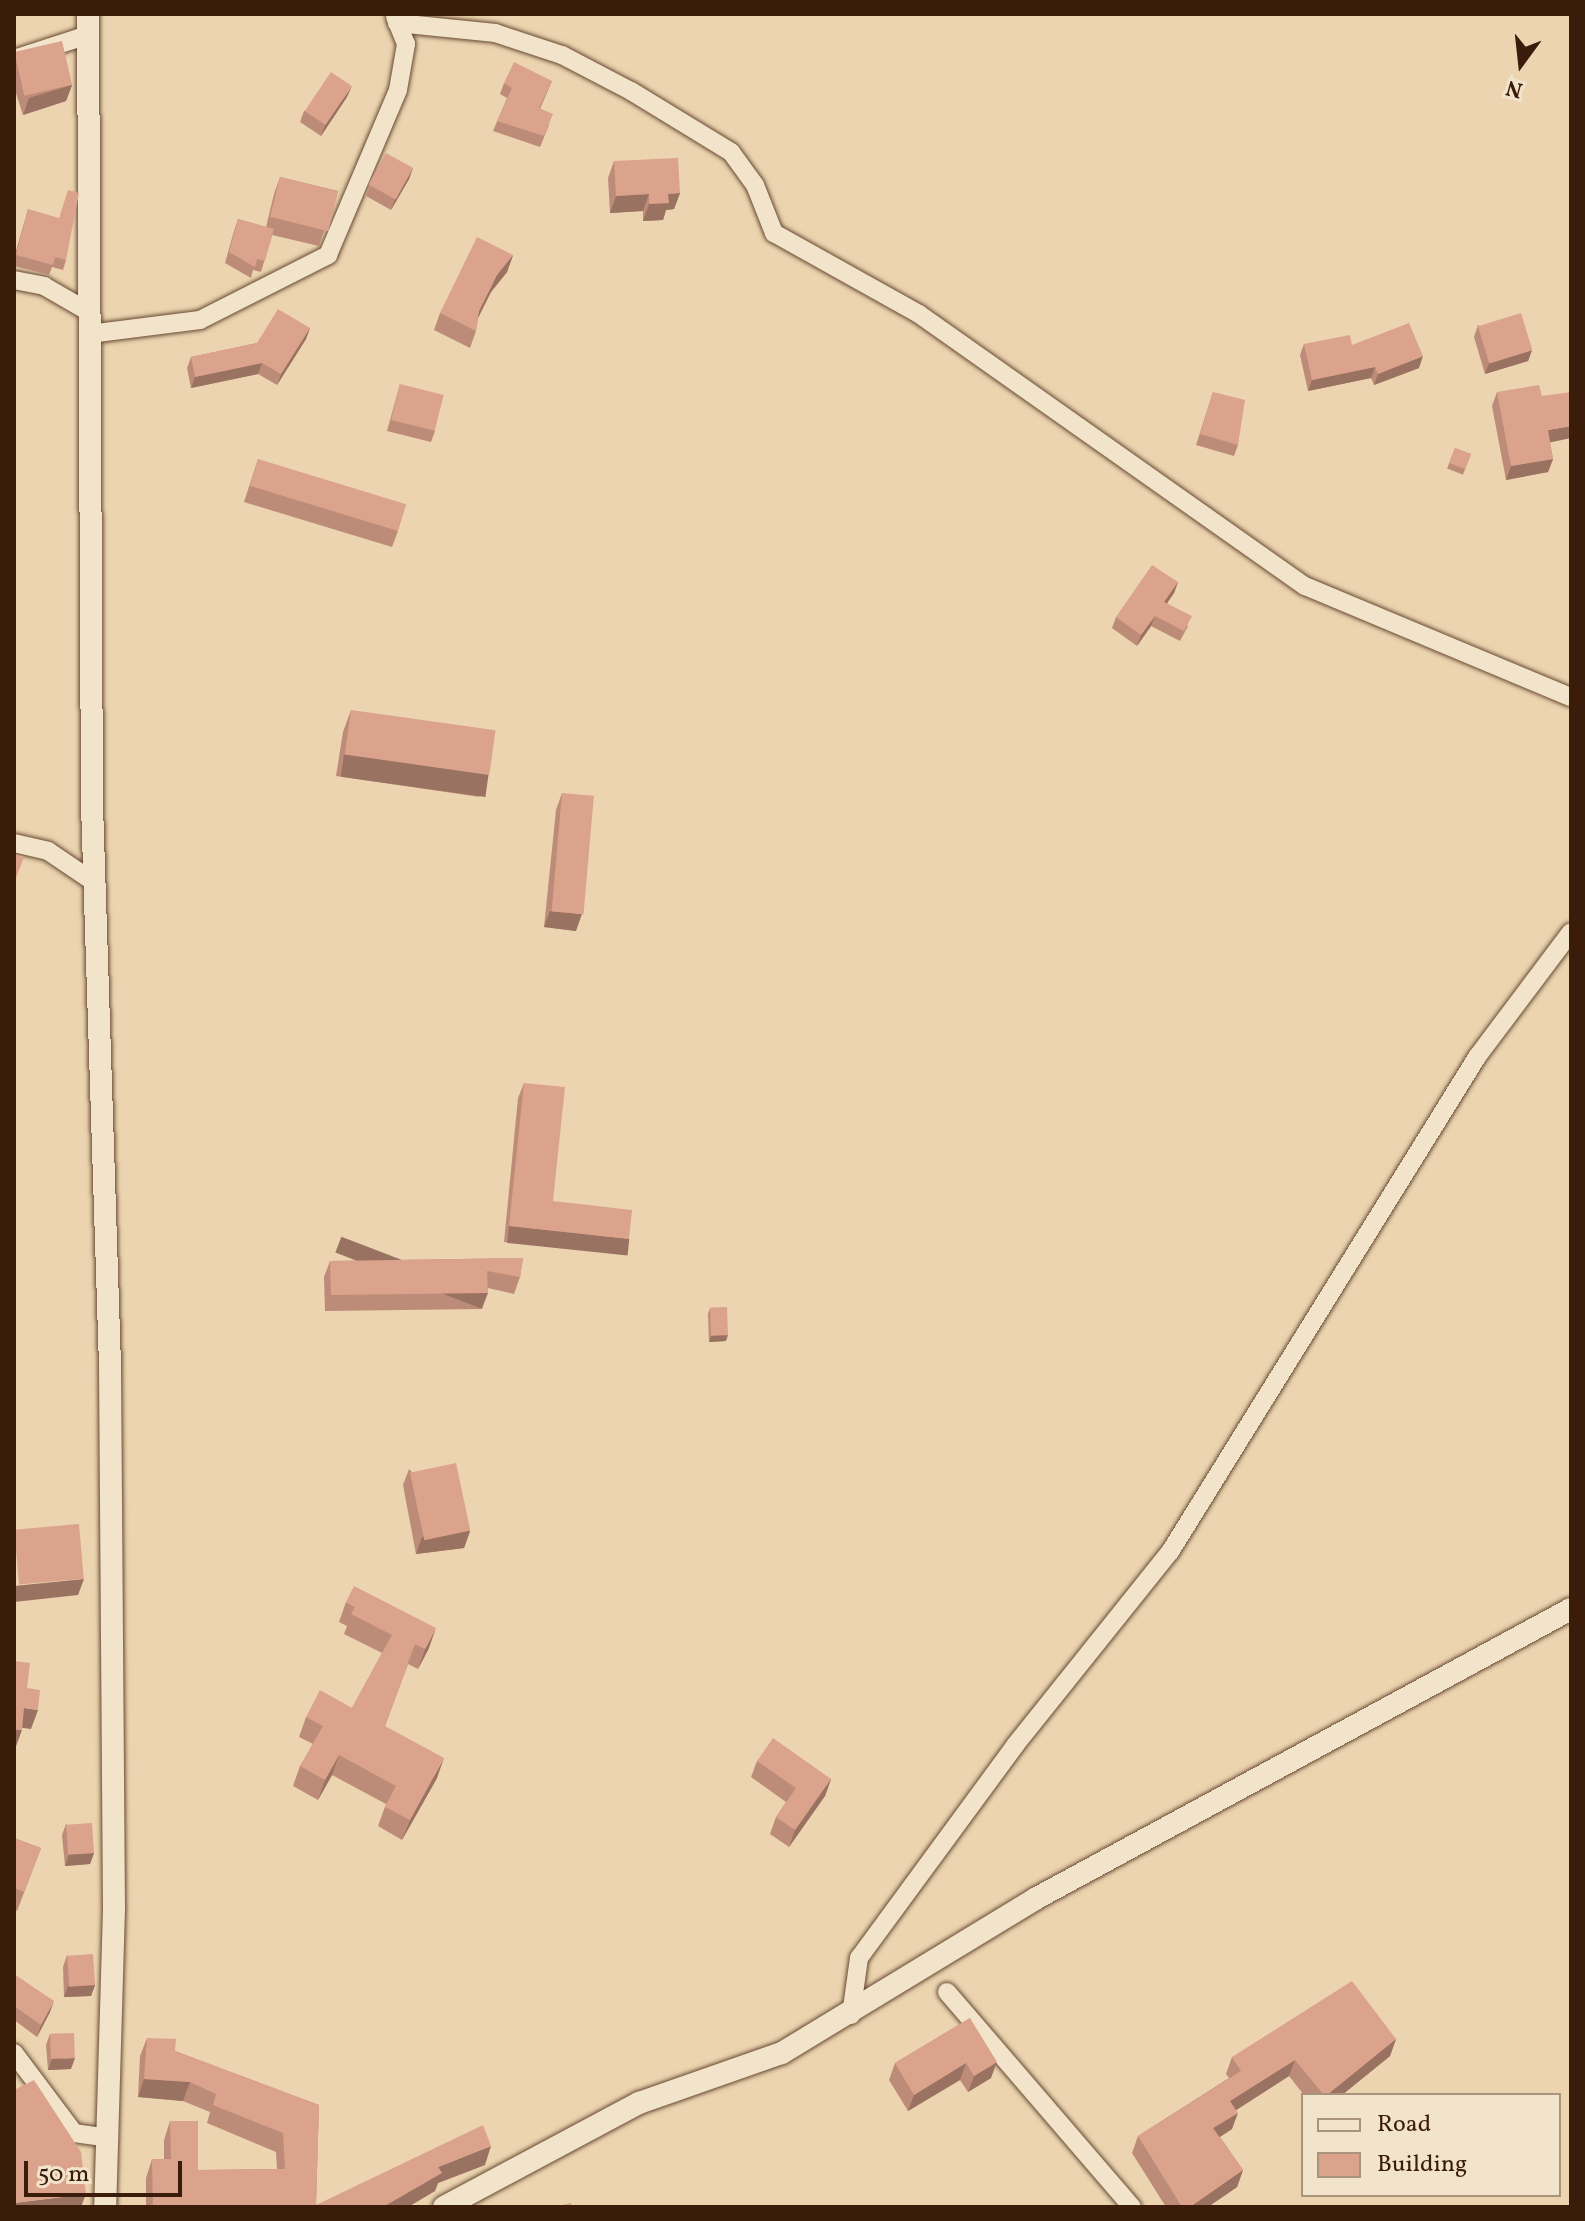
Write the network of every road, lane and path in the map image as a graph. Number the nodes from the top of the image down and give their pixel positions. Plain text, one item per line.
1 (396, 19) edge
2 (88, 24) edge
3 (14, 59) edge
4 (14, 280) edge
5 (89, 323) junction
6 (1571, 697) edge
7 (14, 843) edge
8 (94, 882) junction
9 (1571, 932) edge
10 (1571, 1609) edge
11 (947, 1992) dead end
12 (851, 2015) junction
13 (14, 2053) edge
14 (109, 2138) junction
15 (105, 2207) edge
16 (444, 2207) edge
17 (1132, 2207) edge

1 - 5 street
1 - 6 street
2 - 3 street
2 - 5 street
4 - 5 street
5 - 8 street
7 - 8 street
8 - 14 street
9 - 12 street
10 - 12 street
11 - 17 street
12 - 16 street
13 - 14 street
14 - 15 street

